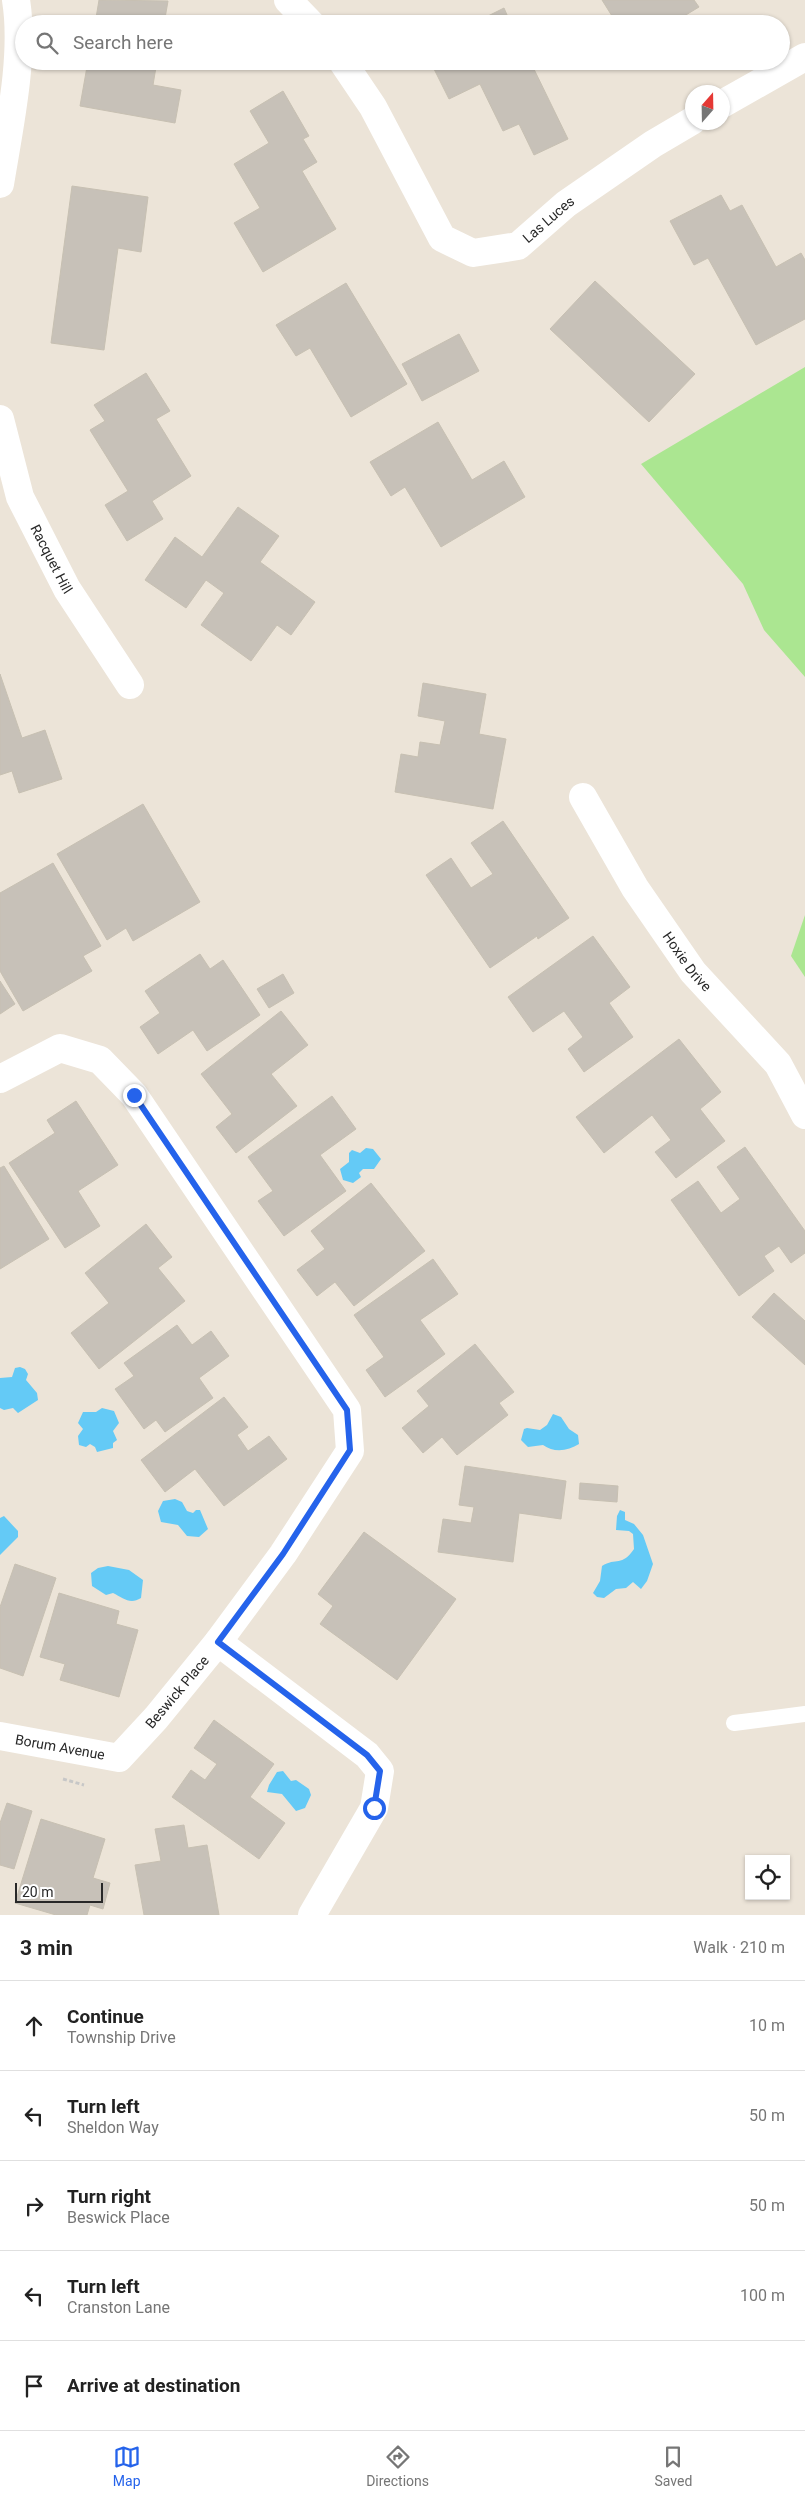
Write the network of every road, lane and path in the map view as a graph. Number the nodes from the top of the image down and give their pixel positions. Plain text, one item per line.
1 (16, 0) edge
2 (288, 0) edge
3 (18, 15) edge
4 (302, 15) edge
5 (805, 57) edge
6 (790, 65) edge
7 (16, 70) edge
8 (348, 70) edge
9 (782, 70) edge
10 (730, 99) edge
11 (685, 126) edge
12 (0, 184) edge
13 (0, 419) edge
14 (130, 685) dead end
15 (583, 797) dead end
16 (0, 1079) edge
17 (805, 1115) edge
18 (218, 1642) junction
19 (805, 1714) edge
20 (734, 1723) dead end
21 (0, 1736) edge
22 (119, 1758) joint
23 (312, 1915) edge

1 - 3 street
2 - 4 street
5 - 6 street
7 - 12 street
8 - 11 street, Las Luces
9 - 10 street
13 - 14 street, Racquet Hill
15 - 17 street, Hoxie Drive
16 - 18 street, Beswick Place
18 - 22 street, Beswick Place
18 - 23 street
19 - 20 lane
21 - 22 street, Borum Avenue

